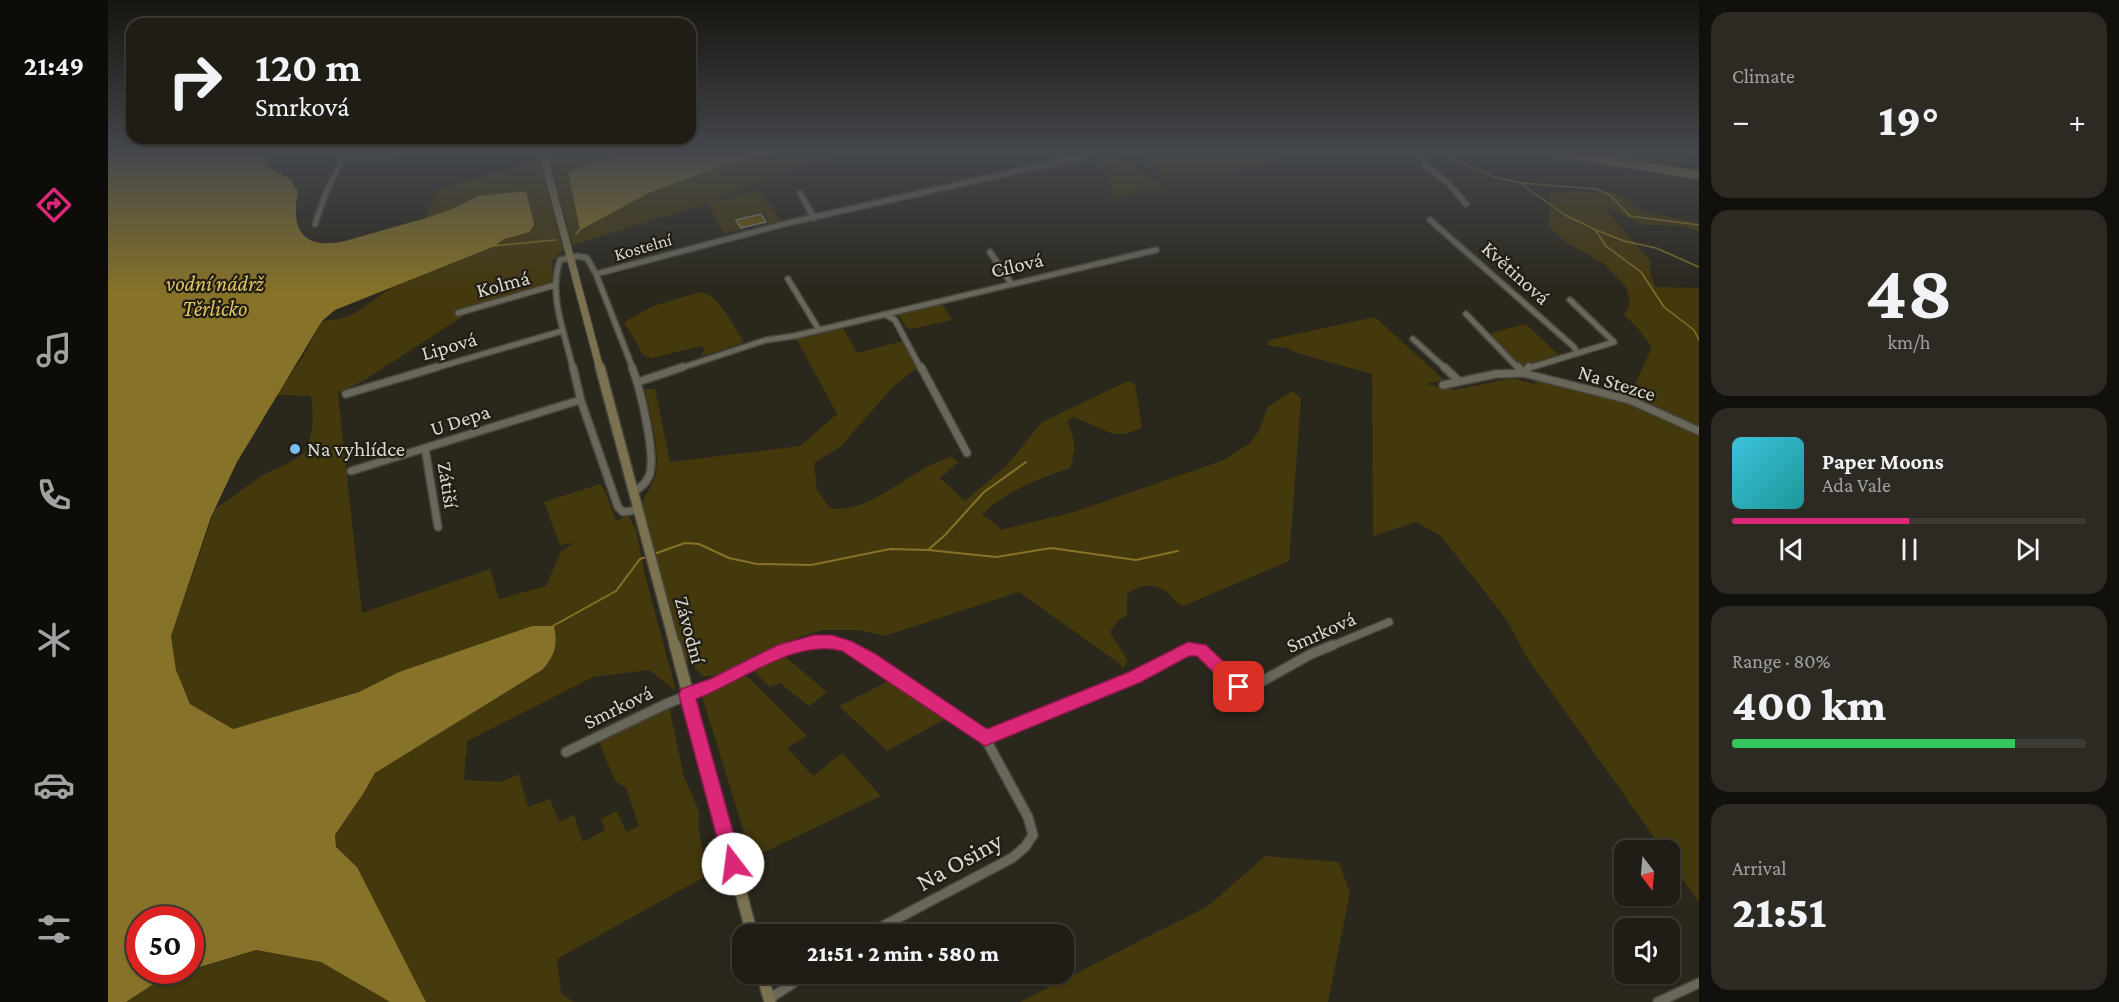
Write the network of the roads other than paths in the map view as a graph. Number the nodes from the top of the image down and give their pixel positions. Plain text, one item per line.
1 (324, 198) edge
2 (554, 198) edge
3 (802, 198) edge
4 (902, 198) edge
5 (1461, 198) edge
6 (1466, 204) dead end
7 (814, 218) junction
8 (1430, 220) dead end
9 (315, 224) dead end
10 (1156, 250) dead end
11 (990, 252) dead end
12 (570, 257) junction
13 (596, 274) junction
14 (788, 279) dead end
15 (1011, 283) junction
16 (555, 285) junction
17 (1570, 300) dead end
18 (458, 313) dead end
19 (885, 314) junction
20 (1466, 314) dead end
21 (819, 330) junction
22 (562, 331) junction
23 (1413, 339) dead end
24 (1577, 353) junction
25 (1523, 373) junction
26 (1460, 381) junction
27 (638, 382) junction
28 (1443, 385) dead end
29 (346, 394) dead end
30 (580, 400) junction
31 (1699, 431) edge
32 (425, 448) junction
33 (967, 453) dead end
34 (351, 471) dead end
35 (633, 492) junction
36 (638, 510) junction
37 (438, 527) dead end
38 (1389, 622) dead end
39 (687, 695) junction
40 (985, 738) junction
41 (566, 752) dead end
42 (749, 924) edge
43 (887, 924) edge
44 (1699, 983) edge
45 (765, 984) edge
46 (793, 984) edge
47 (770, 1000) edge
48 (1659, 1002) edge

1 - 9 street
2 - 12 main road, Závodní
3 - 7 street
4 - 7 street, Kostelní
5 - 6 street
7 - 13 street, Kostelní
8 - 24 street, Květinová
10 - 15 street, Cílová
11 - 15 street
12 - 13 street
12 - 16 street
12 - 35 main road, Závodní
13 - 27 street
14 - 21 street
15 - 19 street, Cílová
16 - 18 street, Kolmá
16 - 22 street
17 - 24 street, Na Stezce
19 - 21 street, Cílová
19 - 33 street
20 - 25 street
21 - 27 street, Cílová
22 - 29 street, Lipová
22 - 30 street
23 - 26 street
24 - 25 street, Na Stezce
25 - 26 street, Na Stezce
25 - 31 street, Na Stezce
26 - 28 street, Na Stezce
27 - 35 street
30 - 32 street, U Depa
30 - 36 street
32 - 34 street, U Depa
32 - 37 street, Zátiší
35 - 36 main road, Závodní
36 - 39 main road, Závodní
38 - 40 street, Smrková
39 - 40 street, Smrková
39 - 41 street, Smrková
39 - 42 main road, Závodní
40 - 43 street, Na Osiny
44 - 48 street
45 - 47 main road
46 - 47 street

